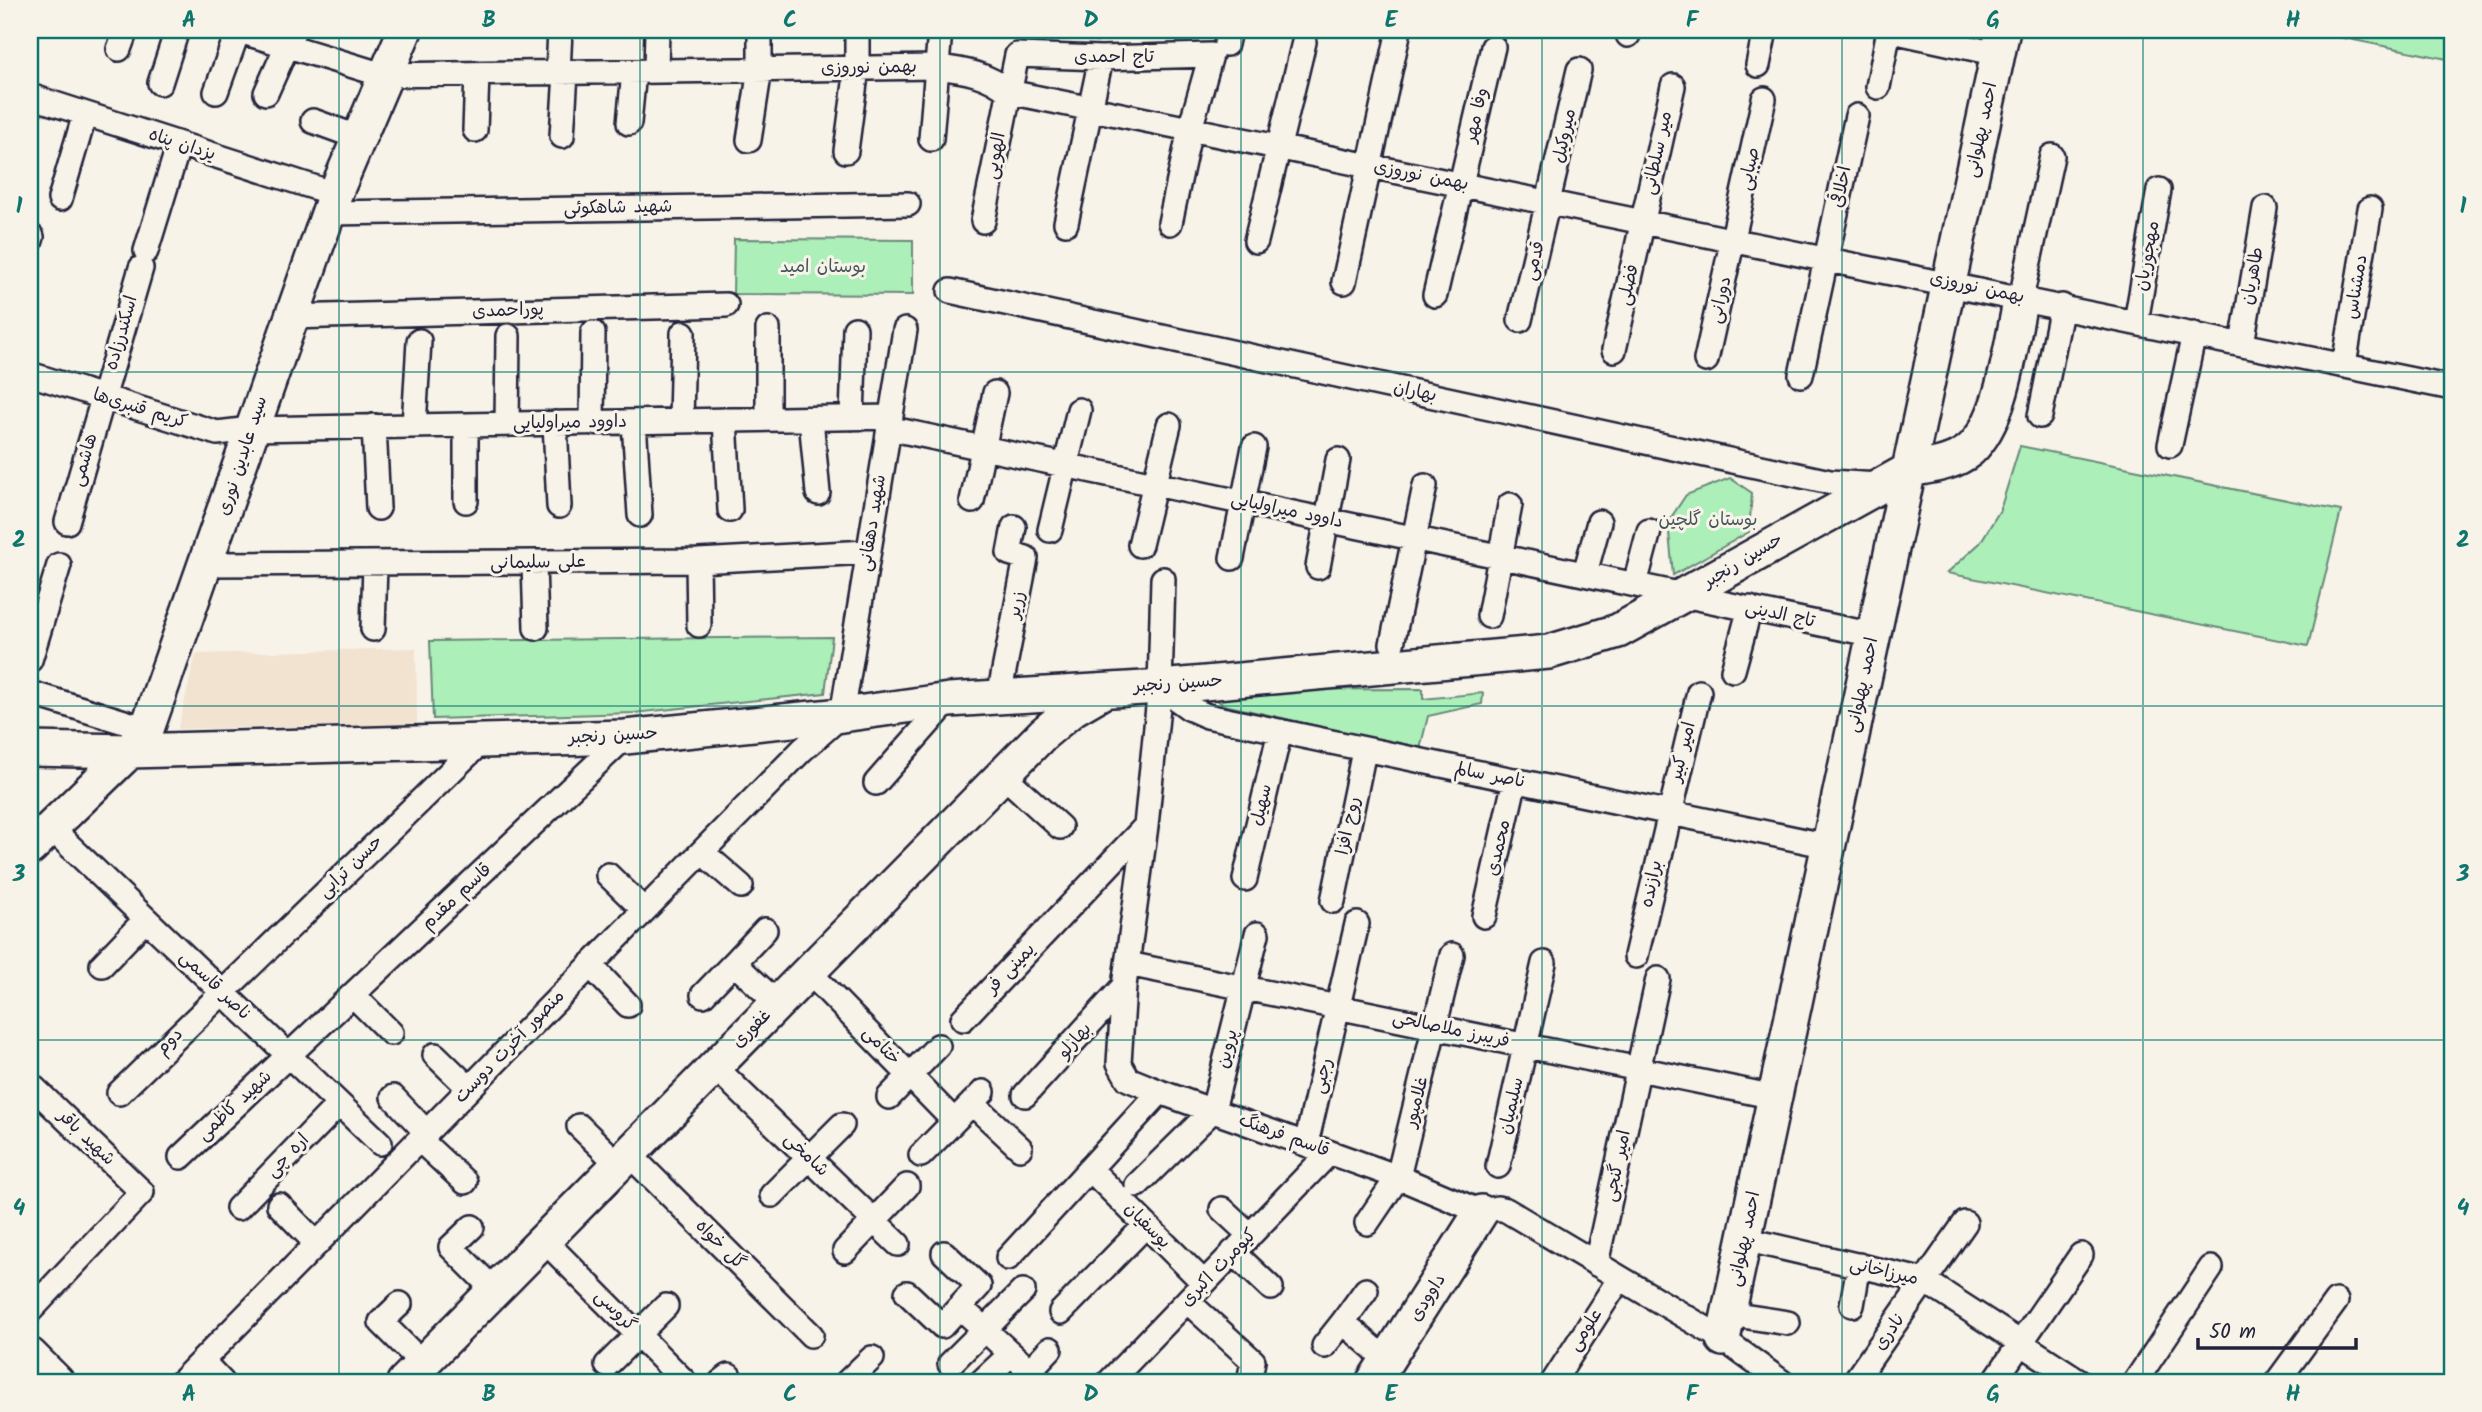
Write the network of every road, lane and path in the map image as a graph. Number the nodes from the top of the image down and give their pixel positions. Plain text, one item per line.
1 (177, 30) edge
2 (405, 30) edge
3 (560, 30) edge
4 (657, 30) edge
5 (760, 30) edge
6 (857, 30) edge
7 (940, 30) edge
8 (1399, 30) edge
9 (1765, 30) edge
10 (1888, 30) edge
11 (246, 31) edge
12 (290, 38) edge
13 (1304, 42) dead end
14 (2001, 42) edge
15 (1222, 43) edge
16 (1493, 47) dead end
17 (1017, 55) joint
18 (1101, 58) junction
19 (1758, 65) dead end
20 (937, 66) junction
21 (857, 68) junction
22 (760, 69) junction
23 (1579, 70) dead end
24 (645, 71) junction
25 (562, 73) junction
26 (383, 75) junction
27 (477, 75) junction
28 (160, 83) dead end
29 (1673, 86) dead end
30 (1878, 86) dead end
31 (216, 92) dead end
32 (1009, 92) junction
33 (266, 93) dead end
34 (30, 96) edge
35 (1764, 99) dead end
36 (1090, 109) junction
37 (85, 114) junction
38 (1857, 116) dead end
39 (313, 121) dead end
40 (629, 123) dead end
41 (1191, 129) junction
42 (475, 130) dead end
43 (562, 136) dead end
44 (357, 137) junction
45 (931, 139) dead end
46 (750, 140) dead end
47 (179, 144) junction
48 (1279, 147) junction
49 (846, 151) dead end
50 (2052, 156) dead end
51 (1370, 165) junction
52 (1461, 184) junction
53 (2159, 190) dead end
54 (60, 199) dead end
55 (1550, 202) junction
56 (332, 203) junction
57 (908, 204) dead end
58 (2265, 208) dead end
59 (2370, 209) dead end
60 (983, 220) dead end
61 (1643, 220) junction
62 (1066, 223) dead end
63 (1170, 223) dead end
64 (1735, 239) junction
65 (1256, 241) dead end
66 (1827, 258) junction
67 (1344, 282) dead end
68 (1949, 282) junction
69 (950, 292) dead end
70 (1435, 295) dead end
71 (2021, 298) junction
72 (726, 305) dead end
73 (2062, 306) junction
74 (290, 317) junction
75 (1520, 320) dead end
76 (2136, 322) junction
77 (855, 329) dead end
78 (768, 330) dead end
79 (905, 330) dead end
80 (593, 333) dead end
81 (683, 333) dead end
82 (2194, 334) junction
83 (508, 336) dead end
84 (419, 341) dead end
85 (2242, 344) junction
86 (1614, 350) dead end
87 (1706, 360) dead end
88 (2344, 365) junction
89 (30, 374) edge
90 (1801, 375) dead end
91 (2452, 388) edge
92 (995, 393) dead end
93 (103, 397) junction
94 (1079, 410) dead end
95 (2040, 416) dead end
96 (852, 418) junction
97 (768, 419) junction
98 (811, 419) junction
99 (724, 420) junction
100 (681, 421) junction
101 (634, 422) junction
102 (555, 423) junction
103 (592, 423) junction
104 (889, 423) junction
105 (508, 424) junction
106 (466, 425) junction
107 (1169, 425) dead end
108 (374, 426) junction
109 (414, 426) junction
110 (251, 429) junction
111 (2170, 445) dead end
112 (1254, 447) dead end
113 (985, 449) junction
114 (1338, 460) dead end
115 (1066, 465) junction
116 (1895, 478) junction
117 (1155, 484) junction
118 (1425, 486) dead end
119 (818, 493) dead end
120 (466, 501) dead end
121 (972, 501) dead end
122 (1243, 502) junction
123 (1510, 505) dead end
124 (559, 506) dead end
125 (378, 508) dead end
126 (730, 510) dead end
127 (640, 515) dead end
128 (1327, 520) junction
129 (67, 522) dead end
130 (1599, 522) dead end
131 (1014, 527) dead end
132 (1050, 530) dead end
133 (1649, 531) dead end
134 (1413, 537) junction
135 (1140, 545) dead end
136 (868, 552) junction
137 (1499, 555) junction
138 (1232, 558) dead end
139 (698, 561) junction
140 (207, 564) junction
141 (534, 564) junction
142 (59, 565) dead end
143 (376, 565) junction
144 (1318, 567) dead end
145 (1585, 573) junction
146 (1163, 579) dead end
147 (1635, 584) junction
148 (1686, 595) junction
149 (1749, 608) junction
150 (1489, 616) dead end
151 (699, 625) dead end
152 (536, 628) dead end
153 (373, 629) dead end
154 (1874, 635) junction
155 (1392, 644) dead end
156 (30, 660) edge
157 (1734, 670) dead end
158 (1160, 687) junction
159 (1109, 688) junction
160 (1699, 692) dead end
161 (30, 693) edge
162 (999, 696) junction
163 (949, 700) junction
164 (842, 715) junction
165 (1280, 731) junction
166 (625, 737) junction
167 (139, 740) junction
168 (481, 742) junction
169 (30, 750) edge
170 (1364, 751) junction
171 (1003, 775) junction
172 (1515, 780) junction
173 (876, 783) dead end
174 (1668, 812) junction
175 (1146, 826) junction
176 (1060, 827) dead end
177 (40, 838) edge
178 (1829, 846) junction
179 (702, 852) junction
180 (608, 875) dead end
181 (1245, 878) dead end
182 (741, 886) dead end
183 (1333, 901) dead end
184 (644, 910) junction
185 (1484, 916) dead end
186 (146, 919) junction
187 (1357, 924) dead end
188 (765, 930) dead end
189 (1257, 934) dead end
190 (1452, 955) dead end
191 (1636, 956) dead end
192 (734, 963) junction
193 (1544, 964) dead end
194 (102, 965) dead end
195 (590, 965) junction
196 (809, 972) junction
197 (1126, 975) junction
198 (1658, 979) dead end
199 (1243, 988) junction
200 (221, 991) junction
201 (353, 995) junction
202 (703, 995) dead end
203 (777, 1003) junction
204 (628, 1004) dead end
205 (1339, 1007) junction
206 (963, 1018) dead end
207 (1435, 1027) junction
208 (391, 1033) dead end
209 (1526, 1045) junction
210 (939, 1046) dead end
211 (435, 1055) dead end
212 (289, 1056) junction
213 (715, 1067) junction
214 (1639, 1069) junction
215 (911, 1076) junction
216 (470, 1088) junction
217 (30, 1089) edge
218 (1160, 1092) junction
219 (119, 1093) dead end
220 (1025, 1095) dead end
221 (393, 1097) dead end
222 (889, 1097) dead end
223 (1775, 1097) junction
224 (338, 1104) junction
225 (1213, 1110) junction
226 (954, 1121) junction
227 (842, 1125) dead end
228 (579, 1126) dead end
229 (423, 1136) junction
230 (380, 1143) dead end
231 (1306, 1144) junction
232 (1020, 1148) dead end
233 (1329, 1153) junction
234 (921, 1156) dead end
235 (181, 1157) dead end
236 (809, 1158) junction
237 (624, 1159) junction
238 (1498, 1166) dead end
239 (1086, 1173) junction
240 (1398, 1178) junction
241 (465, 1182) dead end
242 (1137, 1185) dead end
243 (907, 1186) dead end
244 (772, 1195) dead end
245 (279, 1205) dead end
246 (238, 1208) dead end
247 (1222, 1209) dead end
248 (1481, 1212) junction
249 (873, 1220) junction
250 (1367, 1223) dead end
251 (1965, 1223) dead end
252 (1146, 1225) junction
253 (472, 1227) dead end
254 (1250, 1235) junction
255 (1744, 1239) junction
256 (544, 1240) junction
257 (317, 1244) junction
258 (898, 1244) dead end
259 (845, 1251) dead end
260 (1233, 1252) junction
261 (944, 1253) dead end
262 (2081, 1255) dead end
263 (1008, 1258) dead end
264 (1597, 1264) junction
265 (1859, 1265) junction
266 (2211, 1268) dead end
267 (1620, 1278) junction
268 (1925, 1281) junction
269 (1204, 1283) junction
270 (1271, 1288) dead end
271 (495, 1290) junction
272 (1366, 1290) dead end
273 (1023, 1291) dead end
274 (907, 1293) dead end
275 (1187, 1301) junction
276 (2336, 1301) dead end
277 (400, 1304) dead end
278 (1852, 1305) dead end
279 (666, 1306) dead end
280 (960, 1307) junction
281 (30, 1311) edge
282 (1060, 1312) dead end
283 (1343, 1322) junction
284 (1788, 1323) dead end
285 (1726, 1327) junction
286 (984, 1329) junction
287 (638, 1334) junction
288 (811, 1335) dead end
289 (2021, 1343) junction
290 (1324, 1346) dead end
291 (1050, 1349) dead end
292 (1011, 1354) junction
293 (30, 1355) edge
294 (872, 1358) dead end
295 (202, 1361) junction
296 (950, 1364) dead end
297 (607, 1365) dead end
298 (1381, 1372) edge
299 (413, 1373) edge
300 (1034, 1378) edge
301 (855, 1380) edge
302 (57, 1382) edge
303 (181, 1382) edge
304 (222, 1382) edge
305 (685, 1382) edge
306 (981, 1382) edge
307 (1109, 1382) edge
308 (1249, 1382) edge
309 (1553, 1382) edge
310 (1782, 1382) edge
311 (1854, 1382) edge
312 (1994, 1382) edge
313 (2081, 1382) edge
314 (2135, 1382) edge
315 (2277, 1382) edge

1 - 28 street
2 - 26 street, سید عابدین نوری
3 - 25 street
4 - 24 street
5 - 22 street
6 - 21 street
7 - 20 street
8 - 51 street
9 - 19 street
10 - 14 street
10 - 30 street
11 - 12 street, بهمن نوروزی
11 - 31 street
12 - 26 street, بهمن نوروزی
12 - 33 street
13 - 48 street
14 - 68 street, احمد پهلوانی
15 - 18 street, تاج احمدی
15 - 41 street
16 - 52 street, وفا مهر
17 - 18 street, تاج احمدی
17 - 32 street, الهویی
18 - 36 street
20 - 21 street, بهمن نوروزی
20 - 32 street, بهمن نوروزی
20 - 45 street
21 - 22 street, بهمن نوروزی
21 - 49 street
22 - 24 street, بهمن نوروزی
22 - 46 street
23 - 55 street, میروکیل
24 - 25 street, بهمن نوروزی
24 - 40 street
25 - 27 street, بهمن نوروزی
25 - 43 street
26 - 27 street, بهمن نوروزی
26 - 44 street, سید عابدین نوری
27 - 42 street
29 - 61 street, میر سلطانی
32 - 36 street, بهمن نوروزی
32 - 60 street, الهویی
34 - 37 street, یزدان پناه
35 - 64 street, صبایی
36 - 41 street, بهمن نوروزی
36 - 62 street
37 - 47 street, یزدان پناه
37 - 54 street
38 - 66 street, اخلاقی
39 - 44 street
41 - 48 street, بهمن نوروزی
41 - 63 street
44 - 56 street, سید عابدین نوری
47 - 56 street, یزدان پناه
47 - 93 street, اسکندرزاده
48 - 51 street, بهمن نوروزی
48 - 65 street
50 - 71 street, حسین رنجبر
51 - 52 street, بهمن نوروزی
51 - 67 street
52 - 55 street, بهمن نوروزی
52 - 70 street, وفا مهر
53 - 76 street, مهجوریان
55 - 61 street, بهمن نوروزی
55 - 75 street, قدمی
56 - 57 street, شهید شاهکوئی
56 - 74 street, سید عابدین نوری
58 - 85 street, طاهریان
59 - 88 street, دمشناس
61 - 64 street, بهمن نوروزی
61 - 86 street, فضلی
64 - 66 street, بهمن نوروزی
64 - 87 street, دورانی
66 - 68 street, بهمن نوروزی
66 - 90 street, اخلاقی
68 - 71 street, بهمن نوروزی
68 - 116 street, احمد پهلوانی
69 - 116 street, بهاران
71 - 73 street, بهمن نوروزی
71 - 116 street, حسین رنجبر
72 - 74 street, پوراحمدی
73 - 76 street, بهمن نوروزی
73 - 95 street
74 - 110 street, سید عابدین نوری
76 - 82 street, بهمن نوروزی
77 - 96 street
78 - 97 street
79 - 104 street, شهید دهقانی
80 - 103 street
81 - 100 street
82 - 85 street, بهمن نوروزی
82 - 111 street
83 - 105 street
84 - 109 street
85 - 88 street, بهمن نوروزی
88 - 91 street, بهمن نوروزی
89 - 93 street, کریم قنبری‌ها
92 - 113 street
93 - 110 street, کریم قنبری‌ها
93 - 129 street, هاشمی
94 - 115 street
96 - 98 street, داوود میراولیایی
96 - 104 street, داوود میراولیایی
97 - 98 street, داوود میراولیایی
97 - 99 street, داوود میراولیایی
98 - 119 street
99 - 100 street, داوود میراولیایی
99 - 126 street
100 - 101 street, داوود میراولیایی
101 - 103 street, داوود میراولیایی
101 - 127 street
102 - 103 street, داوود میراولیایی
102 - 105 street, داوود میراولیایی
102 - 124 street
104 - 113 street, داوود میراولیایی
104 - 136 street, شهید دهقانی
105 - 106 street, داوود میراولیایی
106 - 109 street, داوود میراولیایی
106 - 120 street
107 - 117 street
108 - 109 street, داوود میراولیایی
108 - 110 street, داوود میراولیایی
108 - 125 street
110 - 140 street, سید عابدین نوری
112 - 122 street
113 - 115 street, داوود میراولیایی
113 - 121 street
114 - 128 street
115 - 117 street, داوود میراولیایی
115 - 132 street
116 - 148 street, حسین رنجبر
116 - 154 street, احمد پهلوانی
117 - 122 street, داوود میراولیایی
117 - 135 street
118 - 134 street
122 - 128 street, داوود میراولیایی
122 - 138 street
123 - 137 street
128 - 134 street, داوود میراولیایی
128 - 144 street
130 - 145 street
131 - 162 street, زریر
133 - 147 street
134 - 137 street, داوود میراولیایی
134 - 155 street
136 - 139 street, علی سلیمانی
136 - 164 street, شهید دهقانی
137 - 145 street, داوود میراولیایی
137 - 150 street
139 - 141 street, علی سلیمانی
139 - 151 street
140 - 143 street, علی سلیمانی
140 - 167 street, سید عابدین نوری
141 - 143 street, علی سلیمانی
141 - 152 street
142 - 156 street
143 - 153 street
145 - 147 street, داوود میراولیایی
146 - 158 street, قاسم فرهنگ
147 - 148 street, داوود میراولیایی
148 - 149 street, تاج الدینی
148 - 158 street, حسین رنجبر
149 - 154 street, تاج الدینی
149 - 157 street
154 - 178 street, احمد پهلوانی
158 - 159 street, حسین رنجبر
158 - 165 street, ناصر سالم
158 - 175 street, قاسم فرهنگ
159 - 162 street, حسین رنجبر
159 - 171 street, غفوری
160 - 174 street, امیر کبیر
161 - 167 street
162 - 163 street, حسین رنجبر
163 - 164 street, حسین رنجبر
163 - 173 street
164 - 166 street, حسین رنجبر
164 - 179 street, منصور آخرت دوست
165 - 170 street, ناصر سالم
165 - 181 street, سهیل
166 - 168 street, حسین رنجبر
166 - 201 street, قاسم مقدم
167 - 168 street, حسین رنجبر
167 - 169 street, حسین رنجبر
167 - 177 street, سید عابدین نوری
168 - 200 street, حسن ترابی
170 - 172 street, ناصر سالم
170 - 183 street, روح افزا
171 - 176 street
171 - 196 street, غفوری
172 - 174 street, ناصر سالم
172 - 185 street, محمدی
174 - 178 street, ناصر سالم
174 - 191 street, برازنده
175 - 197 street, قاسم فرهنگ
175 - 206 street, یمینی فر
177 - 186 street, ناصر قاسمی
178 - 223 street, احمد پهلوانی
179 - 182 street
179 - 184 street, منصور آخرت دوست
180 - 184 street
184 - 195 street, منصور آخرت دوست
186 - 194 street
186 - 200 street, ناصر قاسمی
187 - 205 street, رجبی
188 - 192 street
189 - 199 street
190 - 207 street, غلامپور
192 - 202 street
192 - 203 street
193 - 209 street, سلیمیان
195 - 204 street
195 - 216 street, منصور آخرت دوست
196 - 203 street, غفوری
196 - 215 street, ختامی
197 - 199 street, فریبرز ملاصالحی
197 - 218 street, قاسم فرهنگ
197 - 220 street, بهارلو
198 - 214 street, امیر گنجی
199 - 205 street, فریبرز ملاصالحی
199 - 225 street, پروین
200 - 212 street, ناصر قاسمی
200 - 219 street, دوم
201 - 208 street
201 - 212 street, قاسم مقدم
203 - 213 street, غفوری
205 - 207 street, فریبرز ملاصالحی
205 - 231 street, رجبی
207 - 209 street, فریبرز ملاصالحی
207 - 240 street, غلامپور
209 - 214 street, فریبرز ملاصالحی
209 - 238 street, سلیمیان
210 - 215 street
211 - 216 street
212 - 224 street, ناصر قاسمی
212 - 235 street, شهید کاظمی
213 - 236 street, شامخی
213 - 237 street, غفوری
214 - 223 street, فریبرز ملاصالحی
214 - 264 street, امیر گنجی
215 - 222 street
215 - 226 street, ختامی
216 - 229 street, منصور آخرت دوست
217 - 281 street, شهید باقر
218 - 225 street, قاسم فرهنگ
218 - 239 street
221 - 229 street
223 - 255 street, احمد پهلوانی
224 - 230 street, ناصر قاسمی
224 - 246 street, اره چی
225 - 231 street, قاسم فرهنگ
225 - 242 street
226 - 232 street
226 - 234 street
227 - 236 street
228 - 237 street, گل خواه
229 - 241 street
229 - 257 street, منصور آخرت دوست
231 - 233 street, قاسم فرهنگ
233 - 240 street, قاسم فرهنگ
233 - 254 street, کیومرث اکبری
236 - 244 street
236 - 249 street, شامخی
237 - 256 street, غفوری
237 - 288 street, گل خواه
239 - 252 street, یوسفیان
239 - 263 street
240 - 248 street, قاسم فرهنگ
240 - 250 street
243 - 249 street
245 - 257 street
247 - 254 street
248 - 264 street, قاسم فرهنگ
248 - 298 street, داوودی
249 - 258 street, شامخی
249 - 259 street
251 - 268 street, نادری
252 - 269 street, یوسفیان
252 - 282 street
253 - 271 street
254 - 260 street, کیومرث اکبری
255 - 265 street, میرزاخانی
255 - 285 street, احمد پهلوانی
256 - 271 street, غفوری
256 - 287 street, گروسی
257 - 295 street, منصور آخرت دوست
260 - 269 street, کیومرث اکبری
260 - 270 street
261 - 280 street
262 - 289 street
264 - 267 street, قاسم فرهنگ
265 - 268 street, میرزاخانی
265 - 278 street
266 - 314 street
267 - 285 street, قاسم فرهنگ
267 - 309 street, علومی
268 - 289 street, میرزاخانی
268 - 311 street, نادری
269 - 275 street, کیومرث اکبری
271 - 299 street, غفوری
272 - 283 street
273 - 286 street
274 - 280 street
275 - 307 street, کیومرث اکبری
275 - 308 street
276 - 315 street
277 - 299 street
279 - 287 street
280 - 286 street
283 - 290 street
283 - 298 street
284 - 285 street
285 - 310 street, قاسم فرهنگ
286 - 292 street
286 - 296 street
287 - 297 street
287 - 305 street, گروسی
289 - 312 street
289 - 313 street, میرزاخانی
291 - 300 street
292 - 300 street
292 - 306 street
293 - 302 street
294 - 301 street
295 - 303 street, منصور آخرت دوست
295 - 304 street

